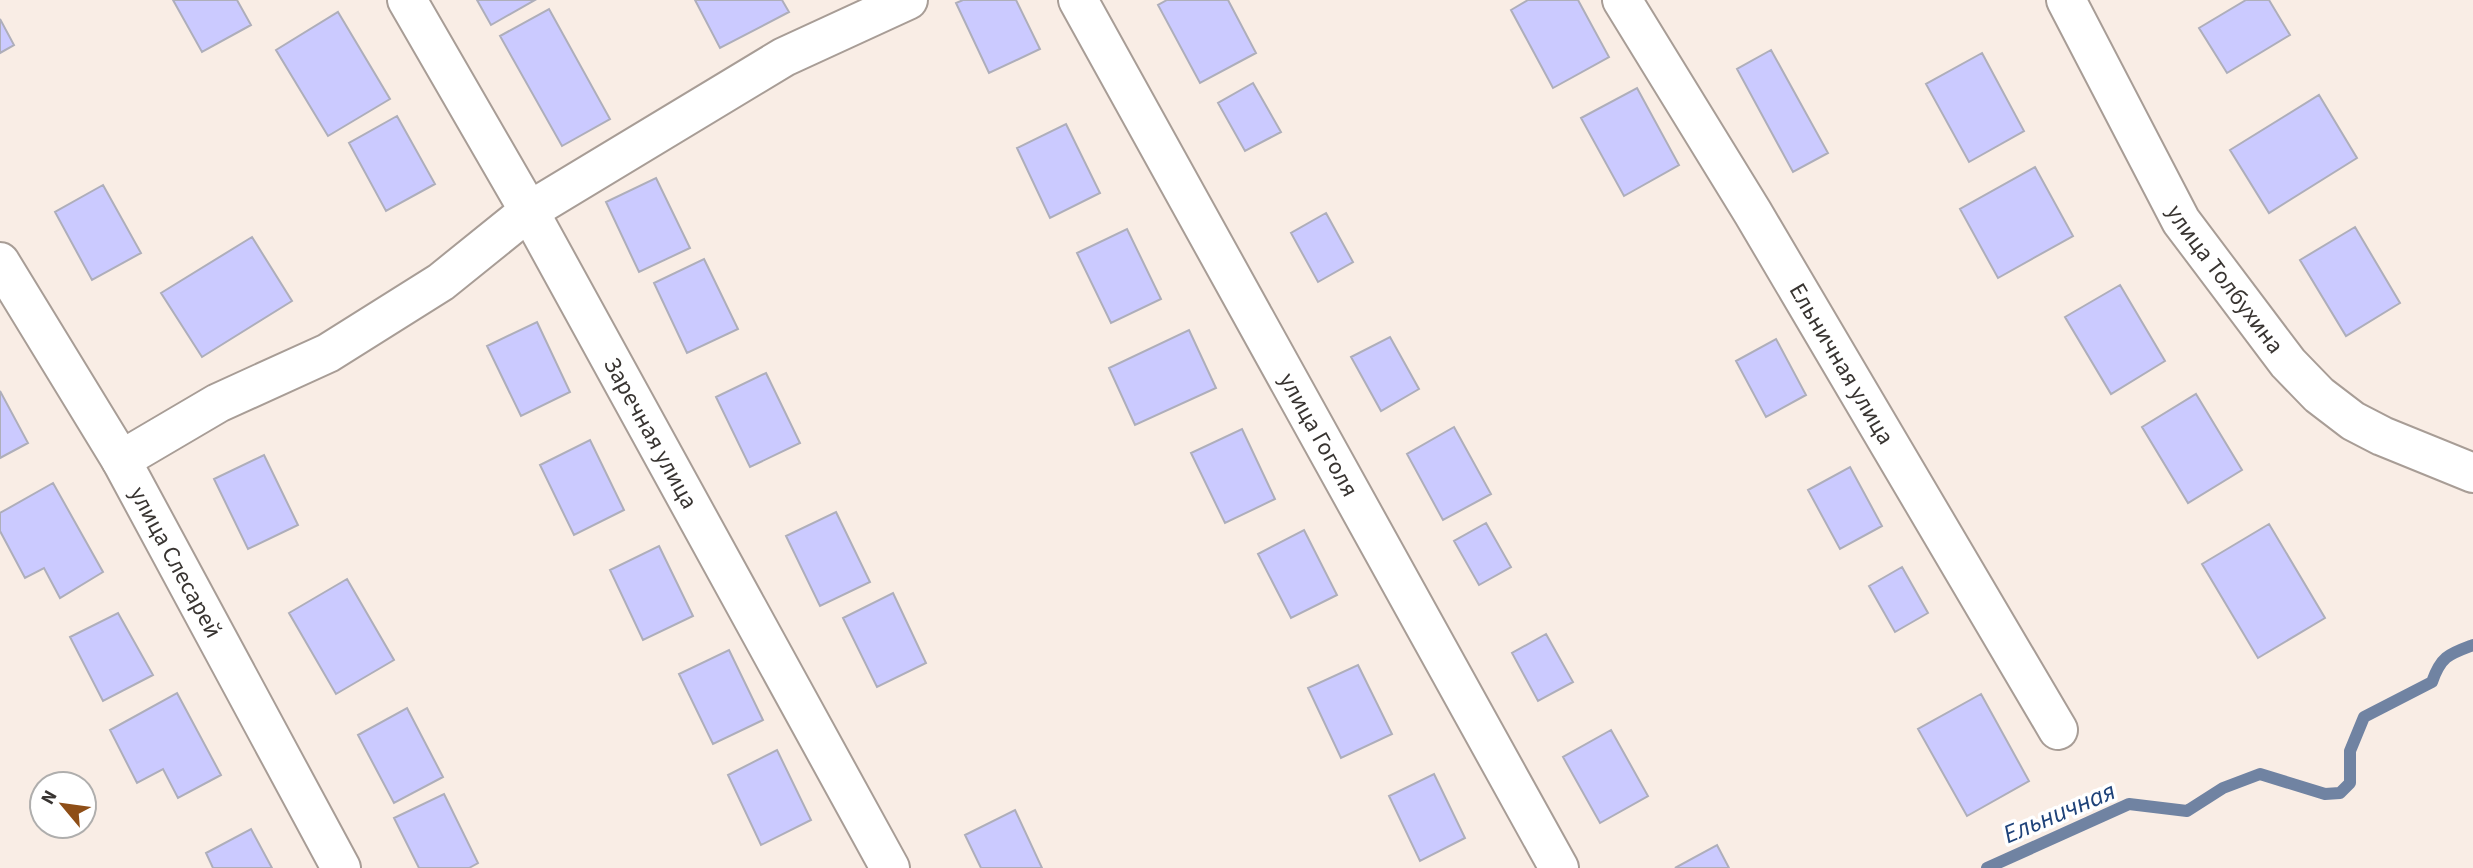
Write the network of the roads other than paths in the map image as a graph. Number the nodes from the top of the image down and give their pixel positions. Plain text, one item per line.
1 (407, 0) edge
2 (908, 0) edge
3 (1078, 0) edge
4 (1622, 0) edge
5 (2066, 0) edge
6 (529, 211) junction
7 (0, 262) edge
8 (11, 308) edge
9 (121, 460) junction
10 (2473, 473) edge
11 (2058, 730) dead end
12 (341, 868) edge
13 (890, 868) edge
14 (1559, 868) edge

1 - 6 street, Заречная улица
2 - 6 street
3 - 14 street, улица Гоголя
4 - 11 street, Ельничная улица
5 - 10 street, улица Толбухина
6 - 9 street
6 - 13 street, Заречная улица
7 - 8 street, улица Слесарей
8 - 9 street, улица Слесарей
9 - 12 street, улица Слесарей

